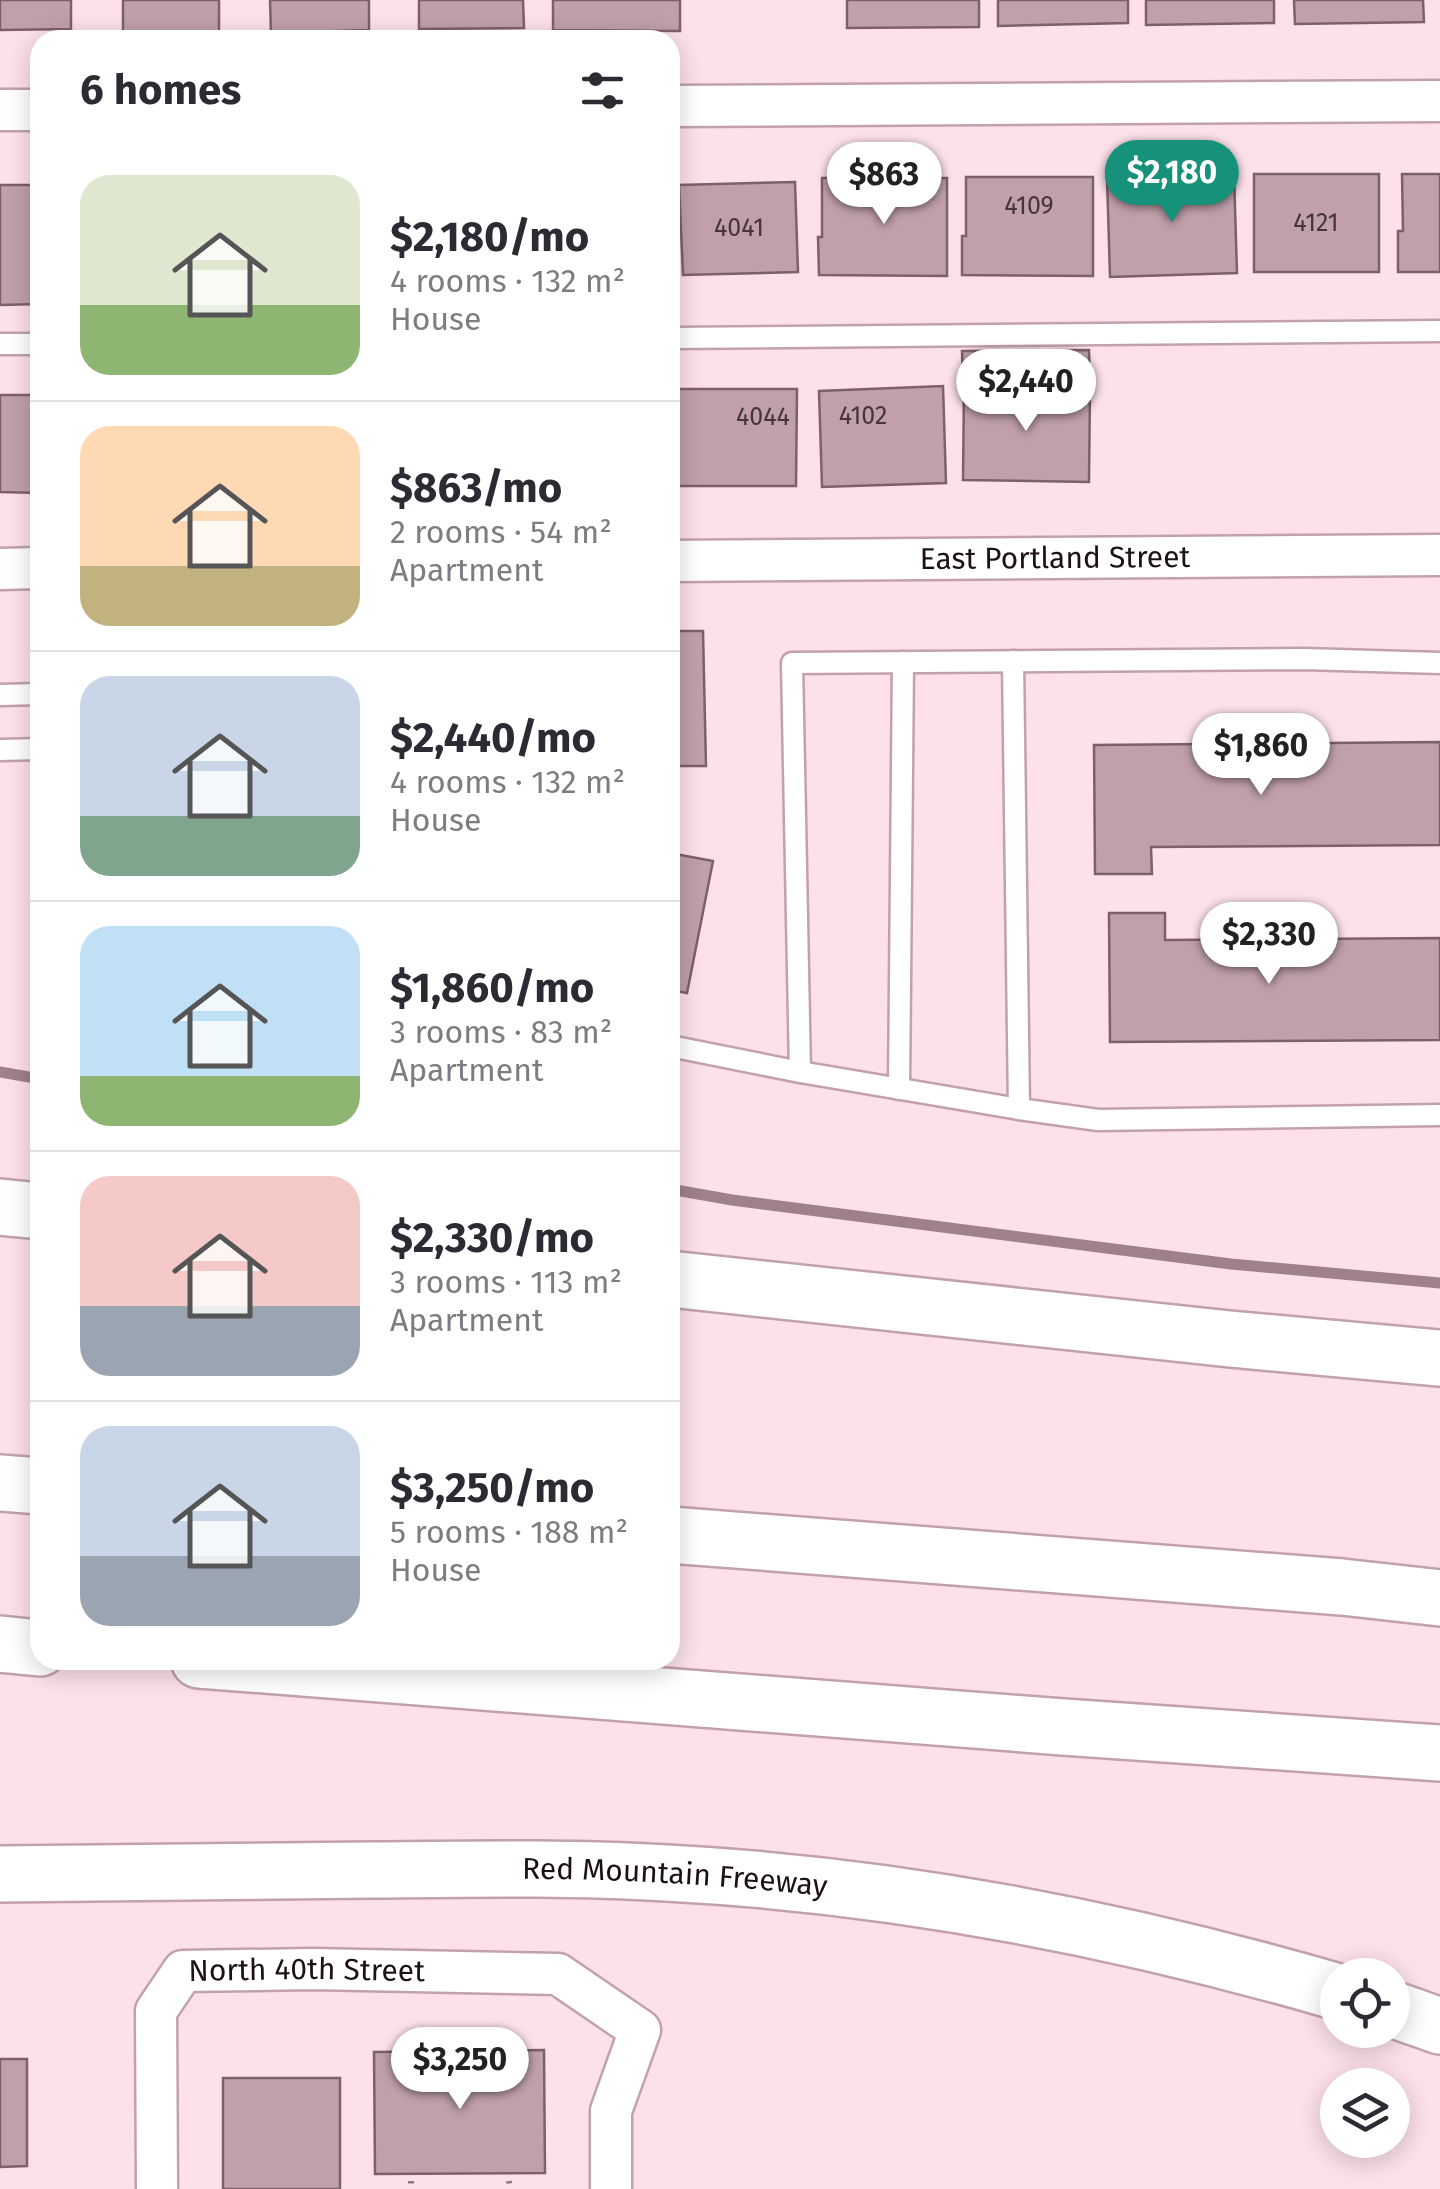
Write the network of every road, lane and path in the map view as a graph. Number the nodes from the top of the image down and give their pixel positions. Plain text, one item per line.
1 (1440, 101) edge
2 (680, 106) edge
3 (0, 110) edge
4 (30, 110) edge
5 (1440, 331) edge
6 (680, 338) edge
7 (0, 344) edge
8 (30, 344) edge
9 (1440, 554) edge
10 (680, 561) edge
11 (30, 568) edge
12 (0, 569) edge
13 (1013, 661) junction
14 (903, 662) junction
15 (1440, 663) edge
16 (30, 694) edge
17 (0, 695) edge
18 (30, 749) edge
19 (0, 750) edge
20 (680, 1048) edge
21 (800, 1072) junction
22 (899, 1089) junction
23 (1019, 1109) junction
24 (1440, 1115) edge
25 (0, 1207) edge
26 (30, 1211) edge
27 (680, 1280) edge
28 (1440, 1358) edge
29 (0, 1483) edge
30 (30, 1485) edge
31 (680, 1536) edge
32 (1440, 1585) edge
33 (1342, 1587) junction
34 (1440, 1598) edge
35 (0, 1644) edge
36 (30, 1647) edge
37 (328, 1670) edge
38 (1064, 1727) junction
39 (1440, 1753) edge
40 (1440, 1776) edge
41 (0, 1874) edge
42 (1320, 1987) edge
43 (1410, 2015) edge
44 (1440, 2026) edge
45 (157, 2189) edge
46 (611, 2189) edge

1 - 2 street
3 - 4 street
5 - 6 lane
7 - 8 lane
9 - 10 street, East Portland Street
11 - 12 street
13 - 14 lane
13 - 15 lane
13 - 23 lane
14 - 21 lane
14 - 22 lane
16 - 17 lane
18 - 19 lane
20 - 21 lane
21 - 22 lane
22 - 23 lane
23 - 24 lane
25 - 26 main road
27 - 28 main road
29 - 30 main road
31 - 33 main road
32 - 33 main road
33 - 34 main road
35 - 36 main road
37 - 38 main road
38 - 39 main road
38 - 40 main road
41 - 42 main road, Red Mountain Freeway
43 - 44 main road
45 - 46 street, North 40th Street

